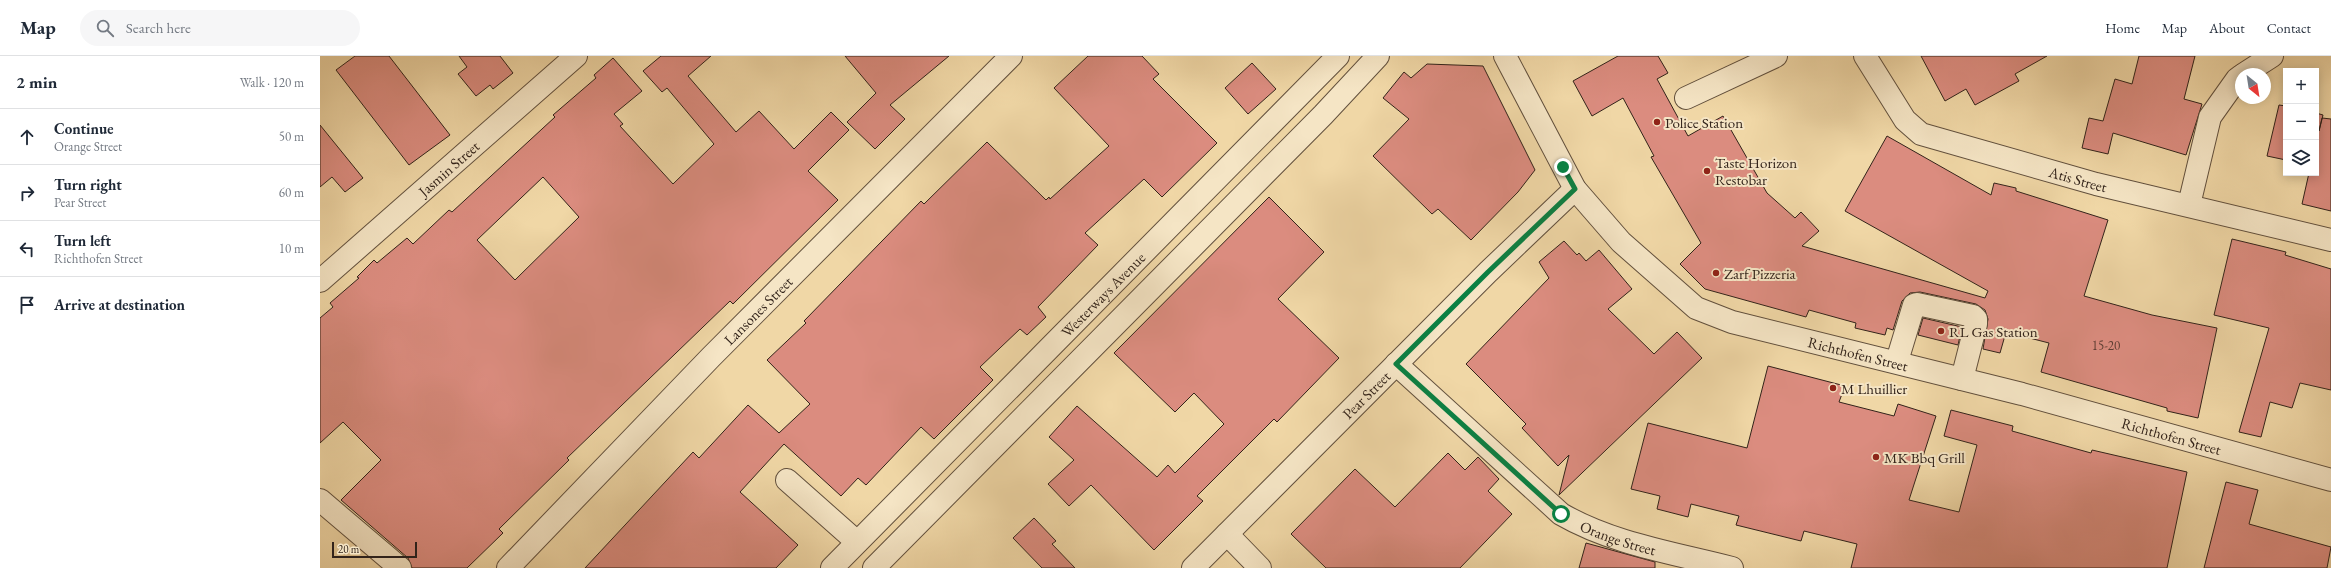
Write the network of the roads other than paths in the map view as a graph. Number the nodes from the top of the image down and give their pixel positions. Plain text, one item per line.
1 (576, 56) edge
2 (1011, 56) edge
3 (1338, 56) edge
4 (1378, 56) edge
5 (1505, 56) edge
6 (1776, 56) edge
7 (1865, 56) edge
8 (2272, 56) edge
9 (2253, 68) edge
10 (2235, 82) edge
11 (1686, 98) dead end
12 (1282, 114) junction
13 (1302, 136) junction
14 (1575, 189) junction
15 (2189, 205) junction
16 (2331, 240) edge
17 (320, 281) edge
18 (1897, 361) junction
19 (1396, 364) junction
20 (1962, 379) junction
21 (924, 475) junction
22 (787, 480) dead end
23 (2331, 480) edge
24 (944, 497) junction
25 (320, 500) edge
26 (1227, 534) junction
27 (857, 542) junction
28 (400, 568) edge
29 (508, 568) edge
30 (832, 568) edge
31 (874, 568) edge
32 (1193, 568) edge
33 (1260, 568) edge
34 (1732, 568) edge

1 - 17 street, Jasmin Street
2 - 29 street, Lansones Street
3 - 12 street, Westerways Avenue
4 - 13 street, Westerways Avenue
5 - 14 street, Richthofen Street
6 - 11 street
7 - 15 street, Atis Street
8 - 9 street
10 - 15 street
12 - 13 street
12 - 21 street, Westerways Avenue
13 - 24 street, Westerways Avenue
14 - 18 street, Richthofen Street
14 - 19 street, Pear Street
15 - 16 street, Atis Street
18 - 20 street, Richthofen Street
18 - 20 street
19 - 26 street, Pear Street
19 - 34 street, Orange Street
20 - 23 street, Richthofen Street
21 - 24 street
21 - 27 street, Westerways Avenue
22 - 27 street
24 - 31 street, Westerways Avenue
25 - 28 street
26 - 32 street, Pear Street
26 - 33 street
27 - 30 street, Westerways Avenue

